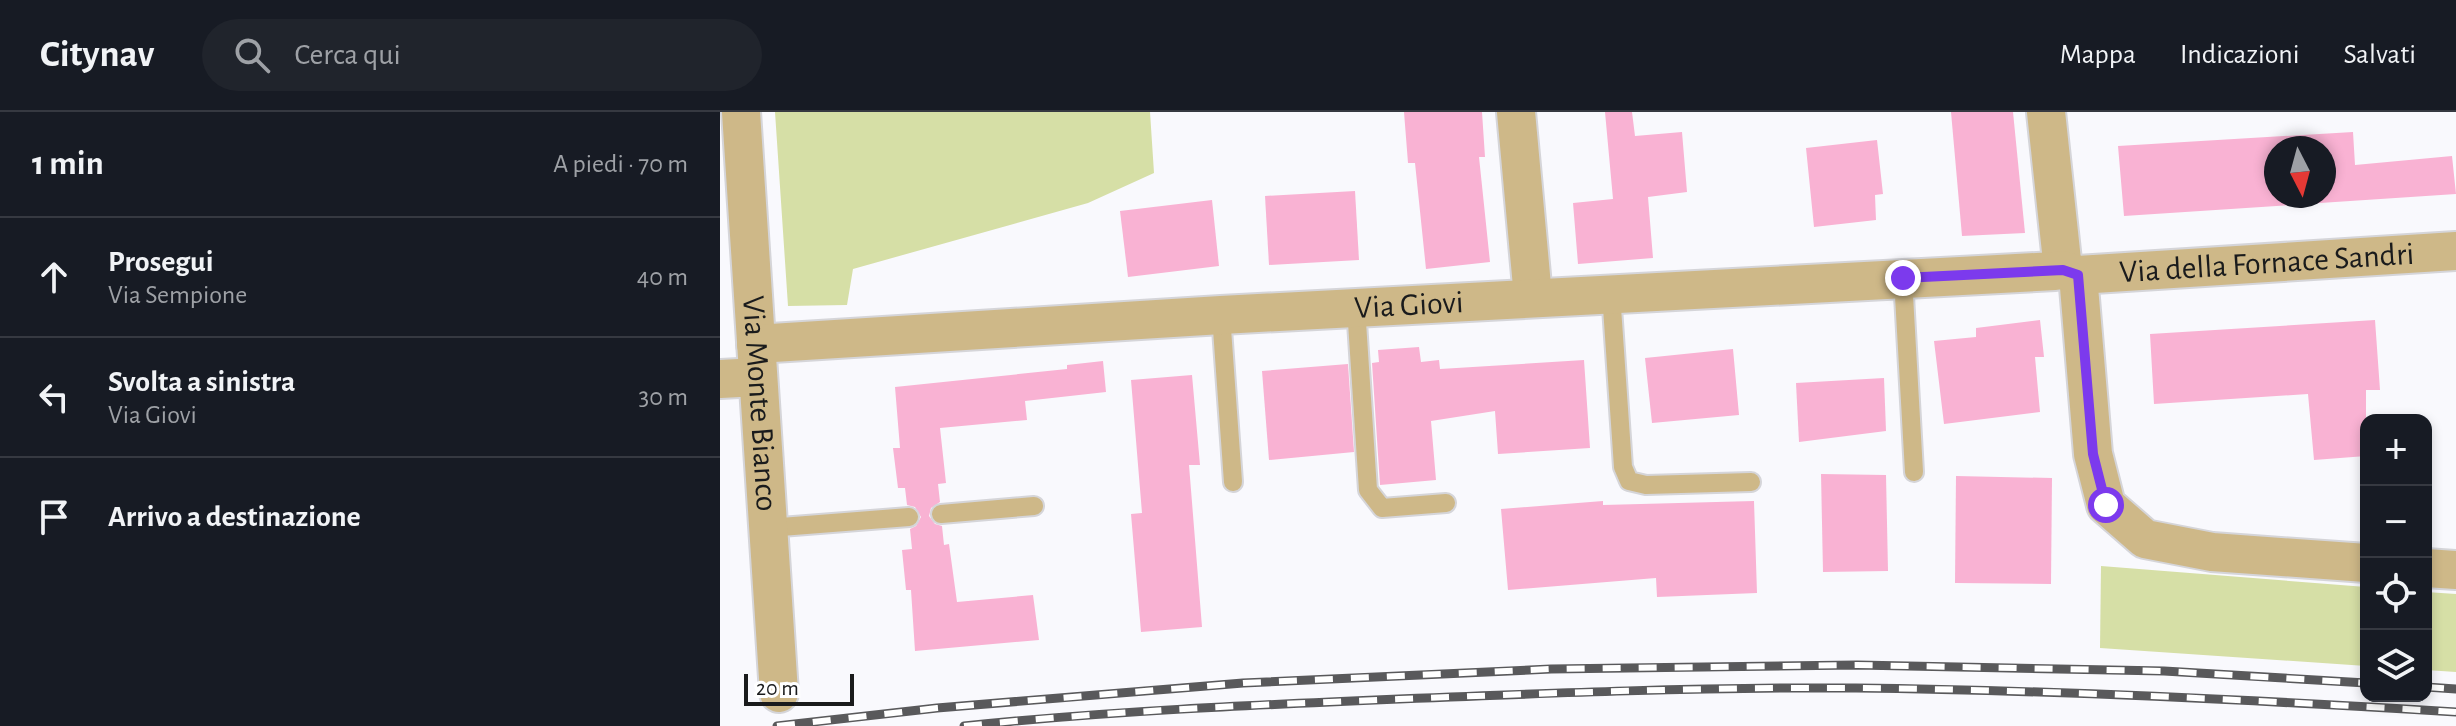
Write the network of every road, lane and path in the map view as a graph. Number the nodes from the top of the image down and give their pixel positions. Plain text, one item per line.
1 (741, 112) edge
2 (1516, 112) edge
3 (2046, 112) edge
4 (2456, 251) edge
5 (2070, 273) junction
6 (1903, 278) junction
7 (1611, 293) junction
8 (1533, 297) junction
9 (1356, 307) junction
10 (1221, 315) junction
11 (757, 361) junction
12 (720, 379) edge
13 (1914, 472) dead end
14 (1233, 482) dead end
15 (1751, 482) dead end
16 (1446, 503) dead end
17 (1034, 506) dead end
18 (941, 514) dead end
19 (909, 517) dead end
20 (768, 528) junction
21 (2360, 563) edge
22 (2432, 568) edge
23 (2456, 570) edge
24 (779, 693) dead end

1 - 11 street, Via Monte Bianco
2 - 8 street
3 - 5 street
4 - 5 street, Via della Fornace Sandri
5 - 6 street, Via Giovi
5 - 21 street
6 - 7 street, Via Giovi
6 - 13 lane
7 - 8 street, Via Giovi
7 - 15 lane
8 - 9 street, Via Giovi
9 - 10 street, Via Giovi
9 - 16 lane
10 - 11 street, Via Giovi
10 - 14 lane
11 - 12 street, Via Giovi
11 - 20 street, Via Monte Bianco
17 - 18 lane
19 - 20 lane
20 - 24 street, Via Monte Bianco
22 - 23 street

